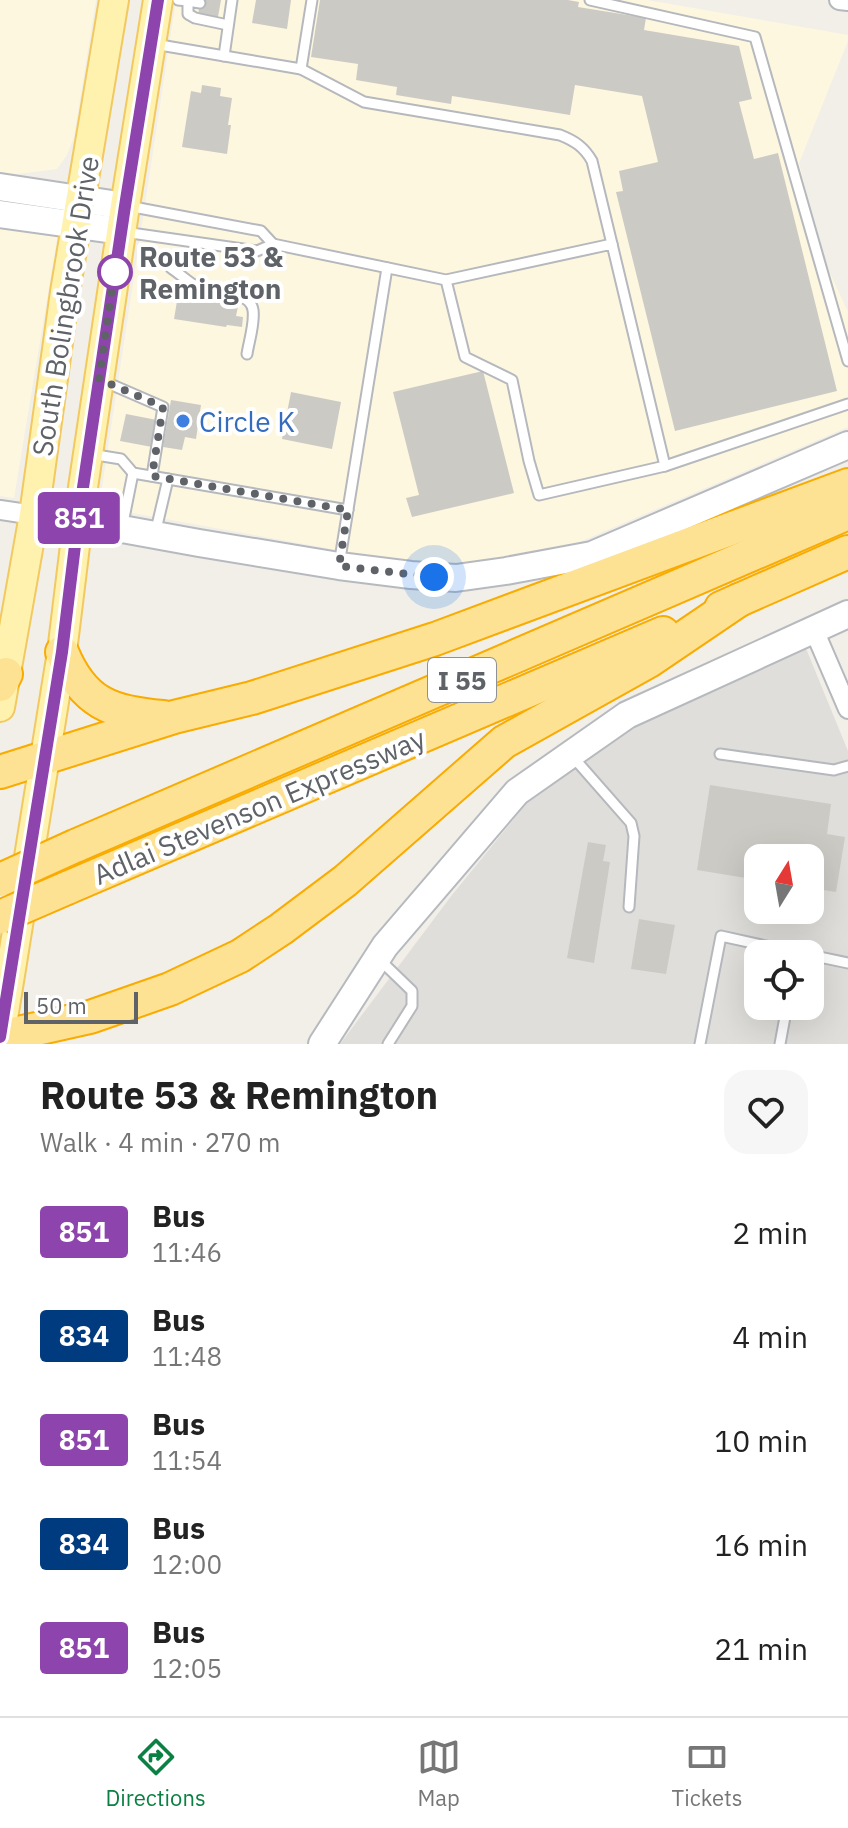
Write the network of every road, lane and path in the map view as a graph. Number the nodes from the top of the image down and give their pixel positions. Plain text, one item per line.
1 (114, 0) edge
2 (158, 0) edge
3 (185, 0) edge
4 (312, 0) edge
5 (590, 0) edge
6 (839, 0) edge
7 (848, 1) edge
8 (200, 3) dead end
9 (232, 4) edge
10 (220, 6) dead end
11 (228, 25) junction
12 (151, 44) junction
13 (224, 56) junction
14 (301, 69) junction
15 (0, 187) edge
16 (78, 212) junction
17 (0, 214) edge
18 (123, 218) junction
19 (273, 244) junction
20 (612, 244) junction
21 (171, 268) dead end
22 (387, 268) junction
23 (446, 280) junction
24 (247, 354) dead end
25 (848, 361) edge
26 (99, 379) junction
27 (848, 404) edge
28 (848, 445) edge
29 (88, 453) junction
30 (665, 466) junction
31 (133, 473) junction
32 (152, 476) junction
33 (168, 479) junction
34 (848, 485) edge
35 (0, 510) edge
36 (348, 510) junction
37 (848, 513) edge
38 (34, 515) junction
39 (78, 521) junction
40 (121, 529) junction
41 (155, 535) junction
42 (848, 552) edge
43 (339, 566) junction
44 (739, 600) junction
45 (848, 614) edge
46 (814, 630) junction
47 (62, 652) junction
48 (3, 679) edge
49 (0, 707) edge
50 (848, 709) edge
51 (174, 717) junction
52 (720, 754) dead end
53 (570, 755) junction
54 (44, 759) junction
55 (848, 766) edge
56 (0, 772) edge
57 (0, 880) edge
58 (629, 907) dead end
59 (0, 917) edge
60 (744, 941) edge
61 (377, 957) junction
62 (824, 958) edge
63 (848, 963) edge
64 (90, 1017) junction
65 (784, 1020) edge
66 (0, 1037) edge
67 (53, 1044) edge
68 (322, 1044) edge
69 (388, 1044) edge
70 (700, 1044) edge
71 (780, 1044) edge

1 - 16 main road, South Bolingbrook Drive
2 - 12 main road, South Bolingbrook Drive
3 - 8 lane
3 - 11 lane
4 - 14 lane
5 - 25 lane
6 - 7 street
9 - 10 lane
9 - 11 lane
11 - 13 lane
12 - 13 lane
12 - 18 main road, South Bolingbrook Drive
13 - 14 lane
14 - 20 lane
15 - 16 street
16 - 17 street
16 - 18 street
16 - 38 main road, South Bolingbrook Drive
18 - 19 lane
18 - 19 lane
18 - 26 main road, South Bolingbrook Drive
19 - 22 lane
20 - 23 lane
20 - 30 lane
21 - 24 lane
22 - 23 lane
22 - 36 lane
23 - 30 lane
26 - 29 main road, South Bolingbrook Drive
26 - 32 lane
27 - 30 lane
28 - 43 street
29 - 31 lane
29 - 39 main road, South Bolingbrook Drive
31 - 32 lane
31 - 40 lane
32 - 33 lane
33 - 36 lane
33 - 41 lane
34 - 51 highway
35 - 38 street
36 - 43 lane
37 - 57 highway, Adlai Stevenson Expressway / I 55, bridge
38 - 48 main road, South Bolingbrook Drive
39 - 40 street
39 - 47 main road, South Bolingbrook Drive
40 - 41 street
41 - 43 street
42 - 44 highway, Adlai Stevenson Expressway / I 55
44 - 59 highway, Adlai Stevenson Expressway / I 55, bridge
44 - 64 highway
45 - 46 street
46 - 50 street
46 - 53 street
47 - 51 highway
47 - 54 main road, South Bolingbrook Drive
48 - 49 main road, South Bolingbrook Drive
51 - 54 highway
52 - 55 lane
53 - 58 lane
53 - 61 street
54 - 56 highway
54 - 66 main road, South Bolingbrook Drive
60 - 70 lane
61 - 68 street
61 - 69 lane
62 - 63 lane
64 - 66 highway
64 - 67 highway
65 - 71 lane

